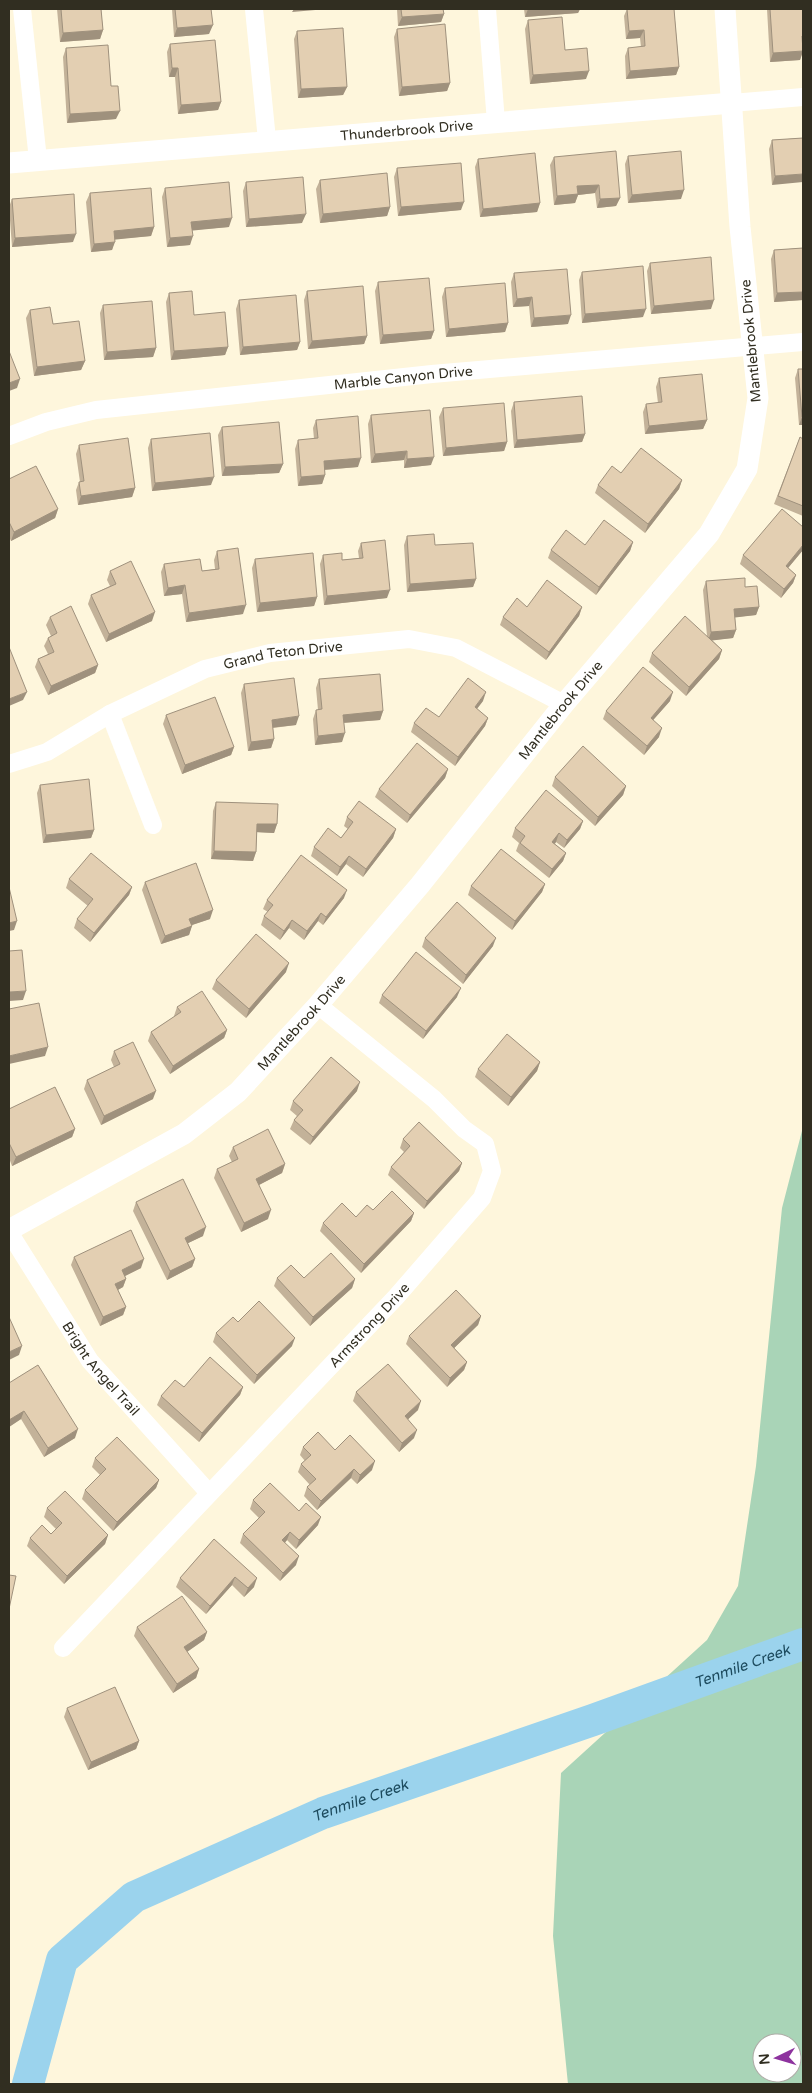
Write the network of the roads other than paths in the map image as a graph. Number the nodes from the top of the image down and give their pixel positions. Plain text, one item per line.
1 (22, 9) edge
2 (254, 9) edge
3 (487, 9) edge
4 (725, 9) edge
5 (803, 97) edge
6 (732, 103) junction
7 (496, 122) junction
8 (267, 140) junction
9 (38, 160) junction
10 (9, 163) edge
11 (803, 342) edge
12 (754, 347) junction
13 (9, 436) edge
14 (564, 704) junction
15 (110, 714) junction
16 (9, 764) edge
17 (152, 825) dead end
18 (318, 1005) junction
19 (9, 1231) edge
20 (209, 1492) junction
21 (63, 1648) dead end

1 - 9 street
2 - 8 street
3 - 7 street
4 - 6 street, Mantlebrook Drive
5 - 6 street, Thunderbrook Drive
6 - 7 street, Thunderbrook Drive
6 - 12 street, Mantlebrook Drive
7 - 8 street, Thunderbrook Drive
8 - 9 street, Thunderbrook Drive
9 - 10 street, Thunderbrook Drive
11 - 12 street, Marble Canyon Drive
12 - 13 street, Marble Canyon Drive
12 - 14 street, Mantlebrook Drive
14 - 15 street, Grand Teton Drive
14 - 18 street, Mantlebrook Drive
15 - 16 street, Grand Teton Drive
15 - 17 street
18 - 19 street, Mantlebrook Drive
18 - 20 street, Armstrong Drive
19 - 20 street, Bright Angel Trail
20 - 21 street, Armstrong Drive

